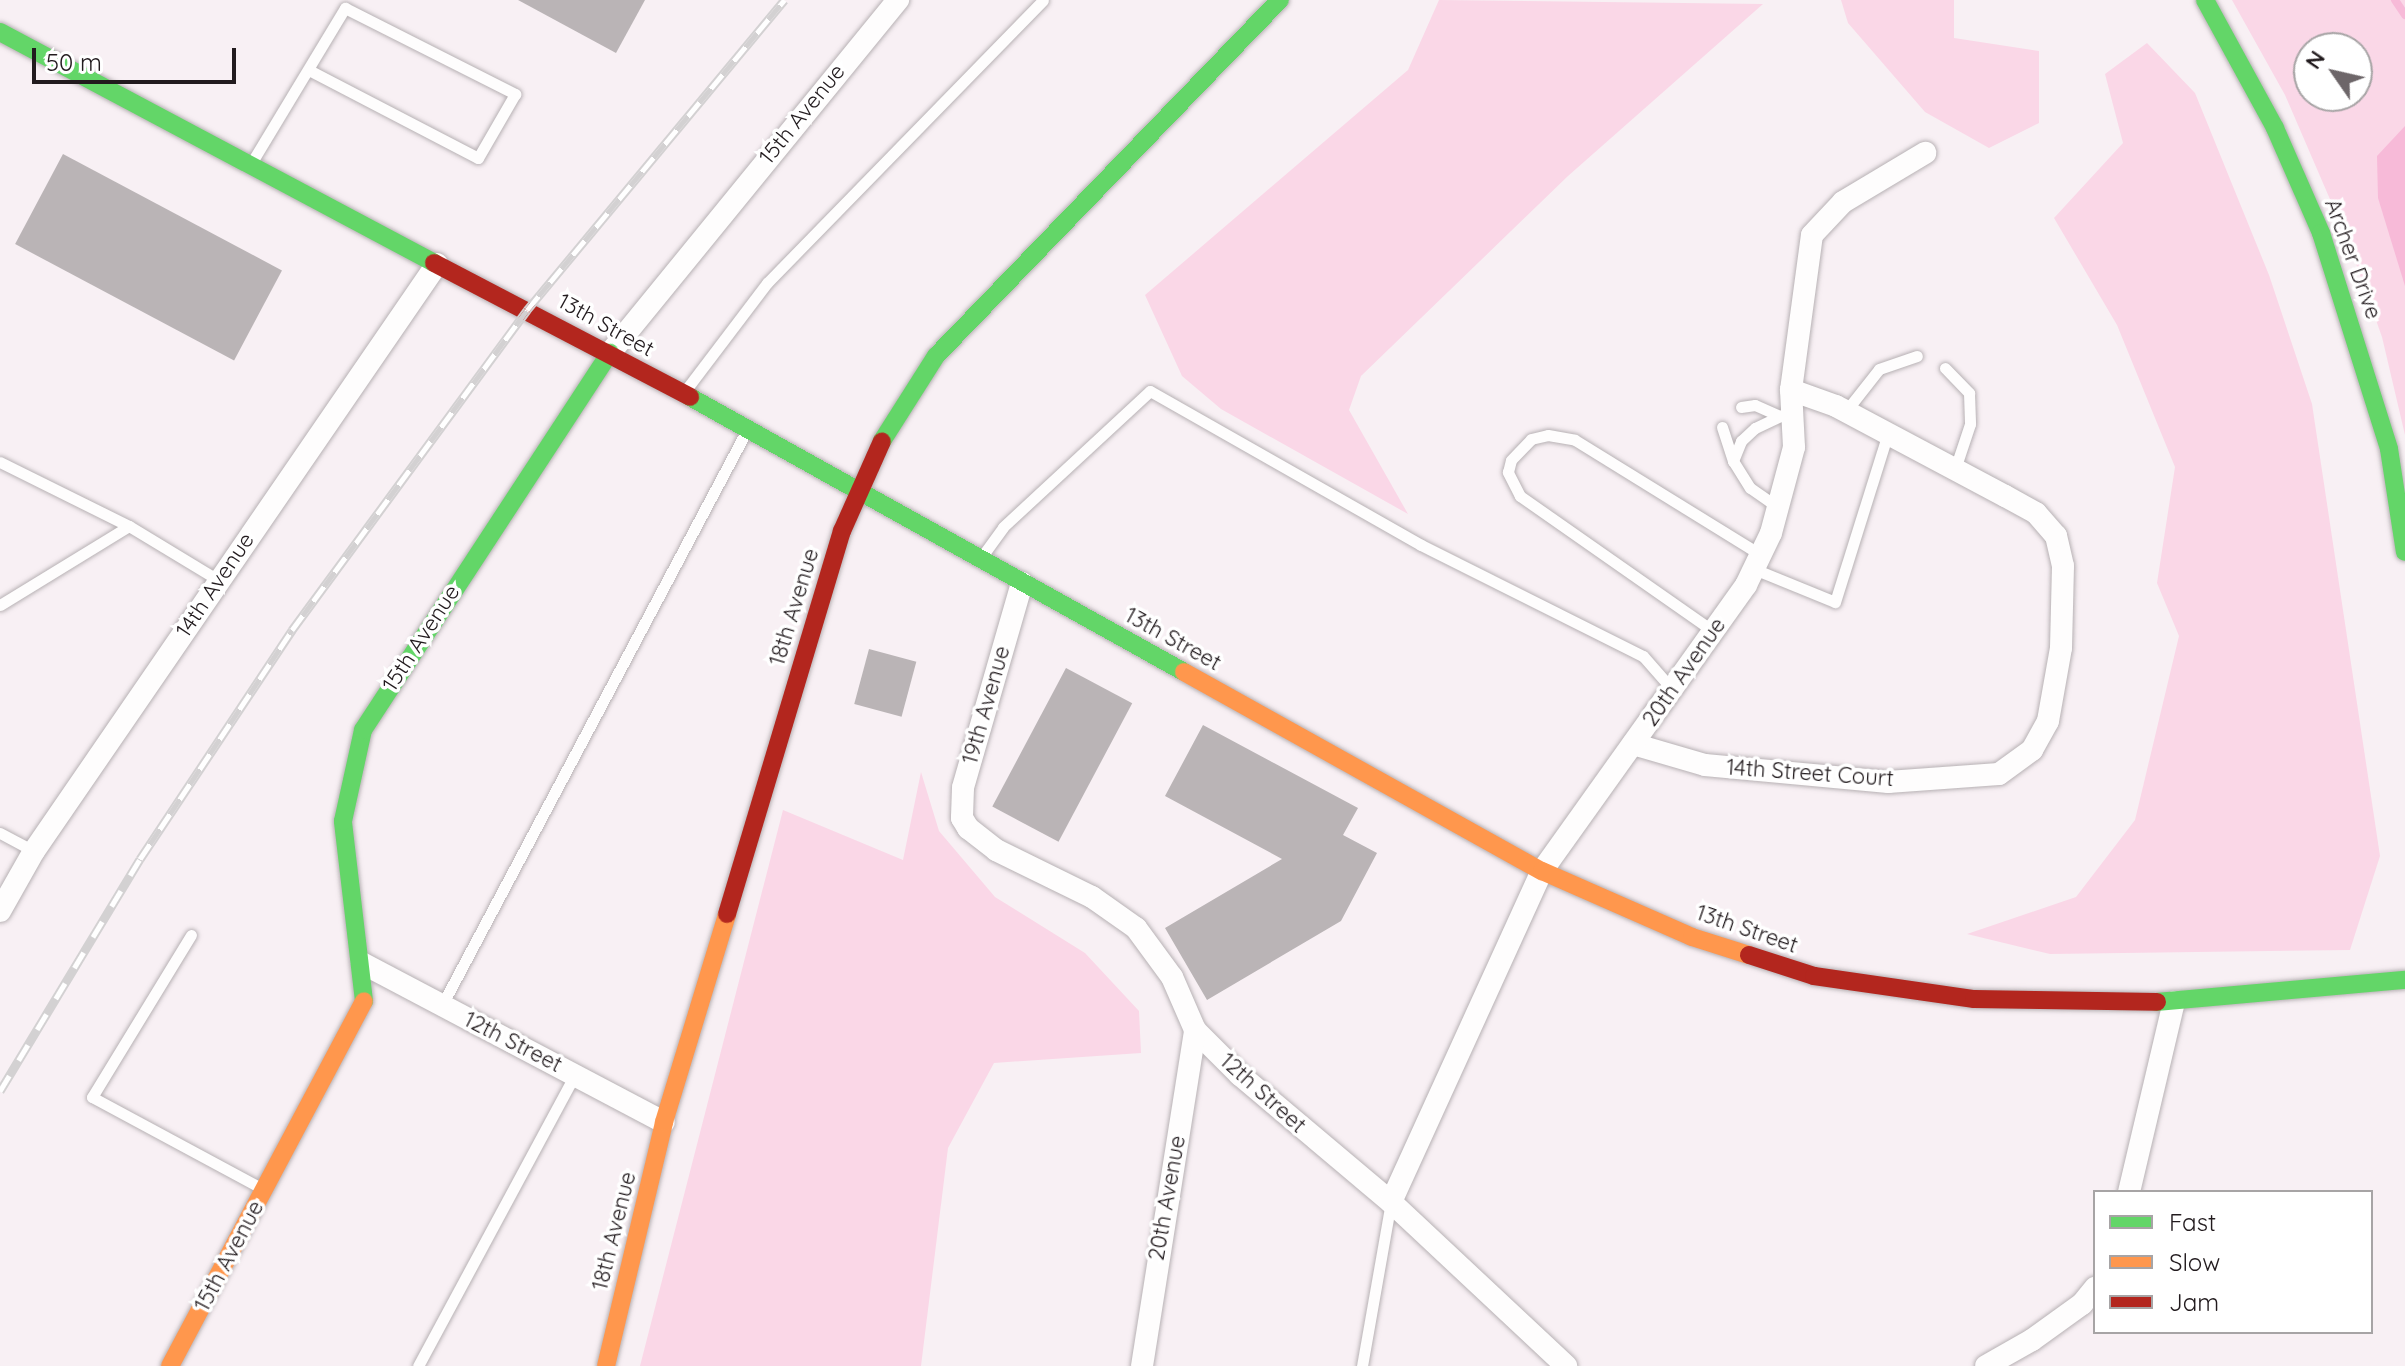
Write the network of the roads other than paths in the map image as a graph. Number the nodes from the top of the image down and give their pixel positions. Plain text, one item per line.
1 (898, 0) edge
2 (1043, 0) edge
3 (1280, 0) edge
4 (2205, 0) edge
5 (0, 32) edge
6 (309, 70) junction
7 (1925, 153) dead end
8 (249, 168) junction
9 (437, 264) junction
10 (610, 353) junction
11 (1917, 356) dead end
12 (1945, 368) dead end
13 (682, 395) junction
14 (1787, 405) junction
15 (1741, 407) dead end
16 (1846, 411) junction
17 (1722, 427) dead end
18 (747, 429) junction
19 (1888, 433) junction
20 (1733, 461) junction
21 (0, 462) edge
22 (1955, 469) junction
23 (858, 489) junction
24 (1780, 508) junction
25 (129, 526) junction
26 (2405, 552) edge
27 (981, 559) junction
28 (1757, 562) junction
29 (218, 580) junction
30 (1022, 583) junction
31 (0, 605) edge
32 (1713, 631) junction
33 (1672, 689) junction
34 (1633, 744) junction
35 (968, 828) joint
36 (0, 833) edge
37 (34, 851) junction
38 (1542, 871) junction
39 (0, 911) edge
40 (191, 935) dead end
41 (362, 963) junction
42 (2405, 980) edge
43 (2174, 1002) junction
44 (442, 1005) junction
45 (1195, 1030) junction
46 (575, 1074) junction
47 (664, 1122) junction
48 (265, 1190) junction
49 (2129, 1190) edge
50 (1391, 1202) junction
51 (2093, 1290) edge
52 (170, 1366) edge
53 (418, 1366) edge
54 (606, 1366) edge
55 (1142, 1366) edge
56 (1362, 1366) edge
57 (1566, 1366) edge
58 (1986, 1366) edge

1 - 10 street, 15th Avenue
2 - 13 lane
3 - 23 street, 18th Avenue
4 - 26 street, Archer Drive
5 - 8 street, 13th Street
6 - 6 lane
6 - 8 lane
7 - 14 street, 20th Avenue
8 - 9 street, 13th Street
9 - 10 street, 13th Street
9 - 29 street, 14th Avenue
10 - 13 street, 13th Street
10 - 41 street, 15th Avenue
11 - 16 lane
12 - 22 lane
13 - 18 street, 13th Street
14 - 15 lane
14 - 16 street, 14th Street Court
14 - 20 lane
14 - 24 street, 20th Avenue
16 - 19 street, 14th Street Court
17 - 20 lane
18 - 23 street, 13th Street
18 - 44 lane
19 - 22 street, 14th Street Court
19 - 28 lane
20 - 24 lane
21 - 25 lane
22 - 34 street, 14th Street Court
23 - 27 street, 13th Street
23 - 47 street, 18th Avenue
24 - 28 street, 20th Avenue
25 - 29 lane
25 - 31 lane
27 - 30 street, 13th Street
27 - 33 lane
28 - 32 street, 20th Avenue
28 - 32 lane
29 - 37 street, 14th Avenue
30 - 35 street, 19th Avenue
30 - 38 street, 13th Street
32 - 33 street, 20th Avenue
33 - 34 street, 20th Avenue
34 - 38 street, 20th Avenue
35 - 45 street, 12th Street
36 - 37 lane
37 - 39 street, 14th Avenue
38 - 43 street, 13th Street
38 - 50 street, 20th Avenue
40 - 48 lane
41 - 44 street, 12th Street
41 - 48 street, 15th Avenue
42 - 43 street, 13th Street
43 - 49 street
44 - 46 street, 12th Street
45 - 50 street, 12th Street
45 - 55 street, 20th Avenue
46 - 47 street, 12th Street
46 - 53 lane
47 - 54 street, 18th Avenue
48 - 52 street, 15th Avenue
50 - 56 lane
50 - 57 street, 12th Street
51 - 58 street

